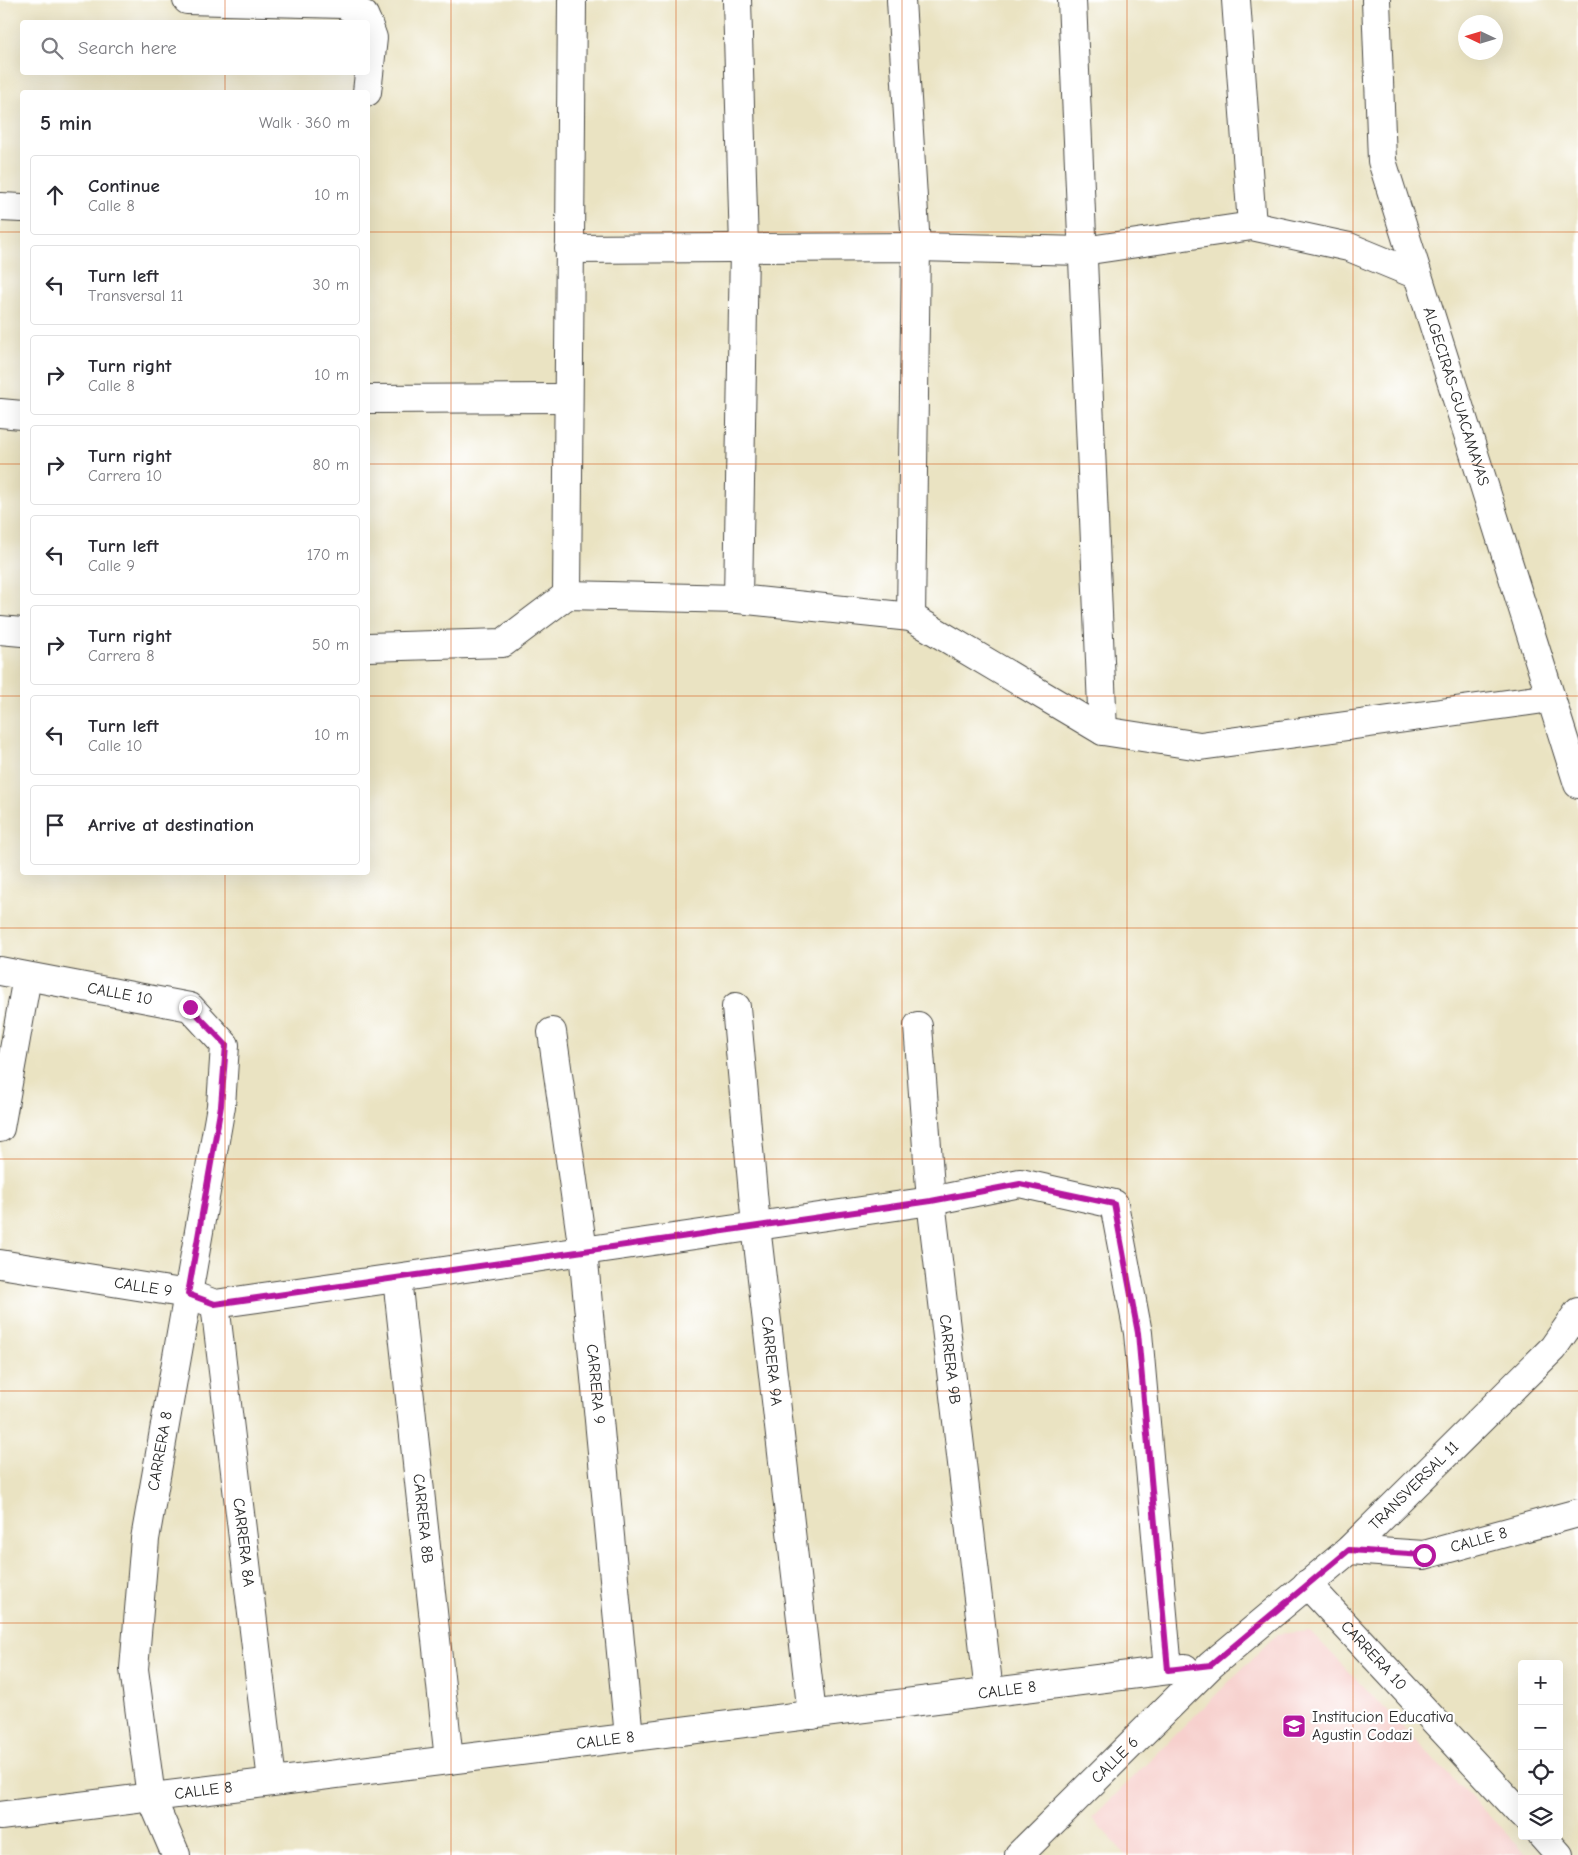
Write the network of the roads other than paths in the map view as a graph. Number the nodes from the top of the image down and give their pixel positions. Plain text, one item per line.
1 (187, 0) edge
2 (572, 0) edge
3 (737, 0) edge
4 (901, 0) edge
5 (1072, 0) edge
6 (1236, 0) edge
7 (1376, 0) edge
8 (366, 20) edge
9 (370, 30) edge
10 (370, 65) edge
11 (369, 75) edge
12 (367, 90) edge
13 (0, 207) edge
14 (20, 208) edge
15 (1252, 226) junction
16 (916, 247) junction
17 (744, 248) junction
18 (569, 249) junction
19 (1083, 251) junction
20 (1417, 274) junction
21 (370, 398) edge
22 (568, 398) junction
23 (0, 413) edge
24 (20, 415) edge
25 (567, 595) junction
26 (738, 600) junction
27 (911, 617) junction
28 (0, 630) edge
29 (20, 632) edge
30 (370, 647) edge
31 (1551, 698) junction
32 (1103, 732) junction
33 (1578, 784) edge
34 (0, 972) edge
35 (27, 977) junction
36 (736, 1007) dead end
37 (918, 1026) dead end
38 (552, 1032) dead end
39 (226, 1045) joint
40 (0, 1128) edge
41 (931, 1201) junction
42 (756, 1226) junction
43 (583, 1251) junction
44 (0, 1264) edge
45 (397, 1278) junction
46 (188, 1294) junction
47 (215, 1304) junction
48 (1578, 1312) edge
49 (1578, 1512) edge
50 (1349, 1550) junction
51 (1307, 1584) junction
52 (1211, 1665) junction
53 (1168, 1670) junction
54 (988, 1692) junction
55 (812, 1715) junction
56 (629, 1737) junction
57 (449, 1760) junction
58 (272, 1782) junction
59 (151, 1797) junction
60 (1518, 1811) edge
61 (0, 1816) edge
62 (1546, 1840) edge
63 (176, 1855) edge
64 (1018, 1855) edge
65 (1559, 1855) edge

1 - 8 street
2 - 18 street
3 - 17 street
4 - 16 street
5 - 19 street
6 - 15 street
7 - 20 street, ALGECIRAS-GUACAMAYAS
9 - 10 street
11 - 12 street
13 - 14 street
15 - 19 street
15 - 20 street
16 - 17 street
16 - 19 street
16 - 27 street
17 - 18 street
17 - 26 street
18 - 22 street
19 - 32 street
20 - 31 street, ALGECIRAS-GUACAMAYAS
21 - 22 street
22 - 25 street
23 - 24 street
25 - 26 street
25 - 30 street
26 - 27 street
27 - 32 street
28 - 29 street
31 - 32 street
31 - 33 street, ALGECIRAS-GUACAMAYAS
34 - 35 street, CALLE 10
35 - 39 street, CALLE 10
35 - 40 street
36 - 42 street, CARRERA 9A
37 - 41 street, CARRERA 9B
38 - 43 street, CARRERA 9
39 - 46 street, CARRERA 8
41 - 42 street, CALLE 9
41 - 53 street, CALLE 9
41 - 54 street, CARRERA 9B
42 - 43 street, CALLE 9
42 - 55 street, CARRERA 9A
43 - 45 street, CALLE 9
43 - 56 street, CARRERA 9
44 - 46 street, CALLE 9
45 - 47 street, CALLE 9
45 - 57 street, CARRERA 8B
46 - 47 street, CALLE 9
46 - 59 street, CARRERA 8
47 - 58 street, CARRERA 8A
48 - 50 street, TRANSVERSAL 11
49 - 50 street, CALLE 8
50 - 51 street, TRANSVERSAL 11
51 - 52 street, TRANSVERSAL 11
51 - 60 street, CARRERA 10
52 - 53 street, CALLE 8
52 - 64 street, CALLE 6
53 - 54 street, CALLE 8
54 - 55 street, CALLE 8
55 - 56 street, CALLE 8
56 - 57 street, CALLE 8
57 - 58 street, CALLE 8
58 - 59 street, CALLE 8
59 - 61 street, CALLE 8
59 - 63 street, CARRERA 8
62 - 65 street

